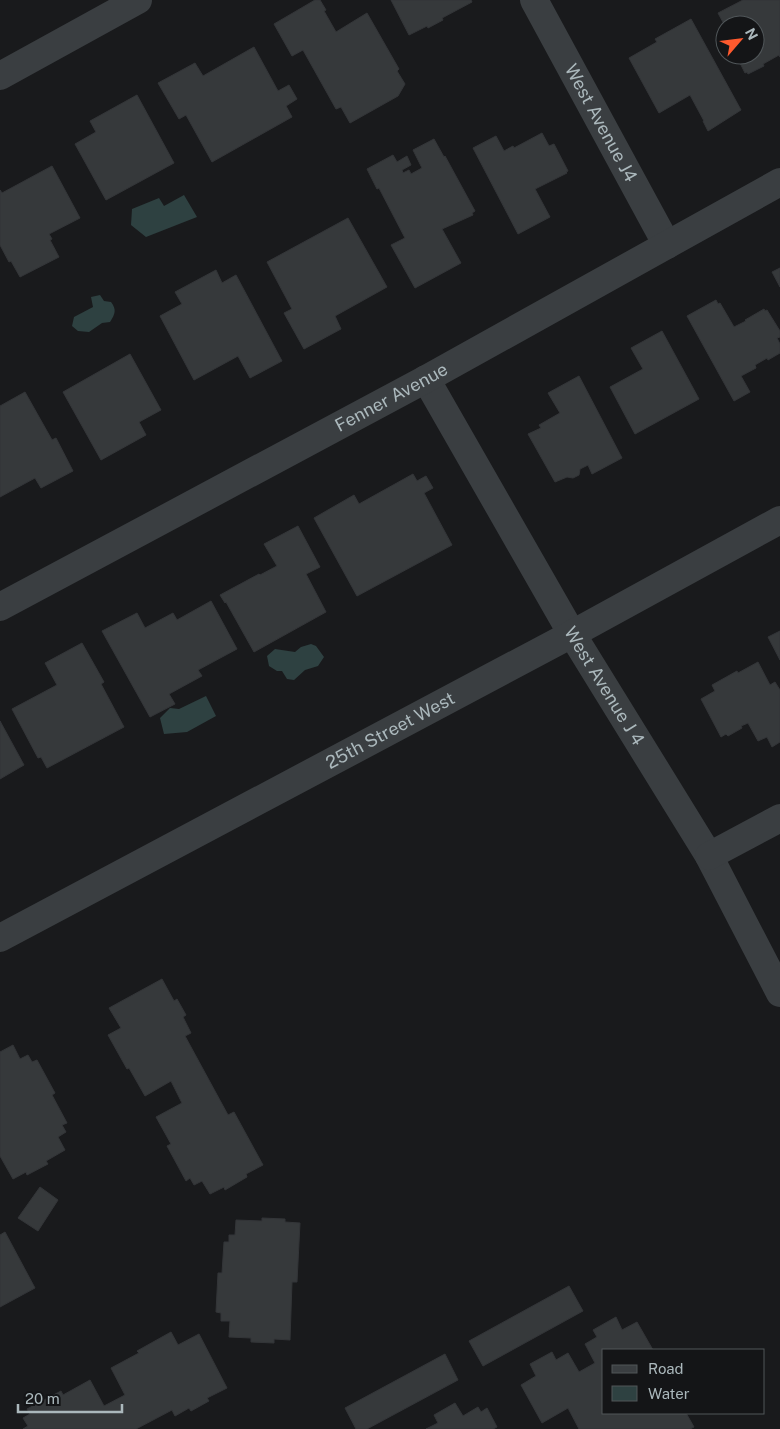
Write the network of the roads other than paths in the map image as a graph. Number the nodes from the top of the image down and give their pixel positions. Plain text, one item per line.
1 (138, 0) edge
2 (534, 0) edge
3 (0, 76) edge
4 (780, 182) edge
5 (667, 245) junction
6 (426, 379) junction
7 (780, 520) edge
8 (0, 607) edge
9 (572, 634) junction
10 (780, 818) edge
11 (709, 856) junction
12 (0, 938) edge
13 (780, 993) edge

1 - 3 street
2 - 5 street, West Avenue J4
4 - 5 street, Fenner Avenue
5 - 6 street, Fenner Avenue
6 - 8 street, Fenner Avenue
6 - 9 street, West Avenue J 4
7 - 9 street, 25th Street West
9 - 11 street, West Avenue J 4
9 - 12 street, 25th Street West
10 - 11 street
11 - 13 street, West Avenue J 4

